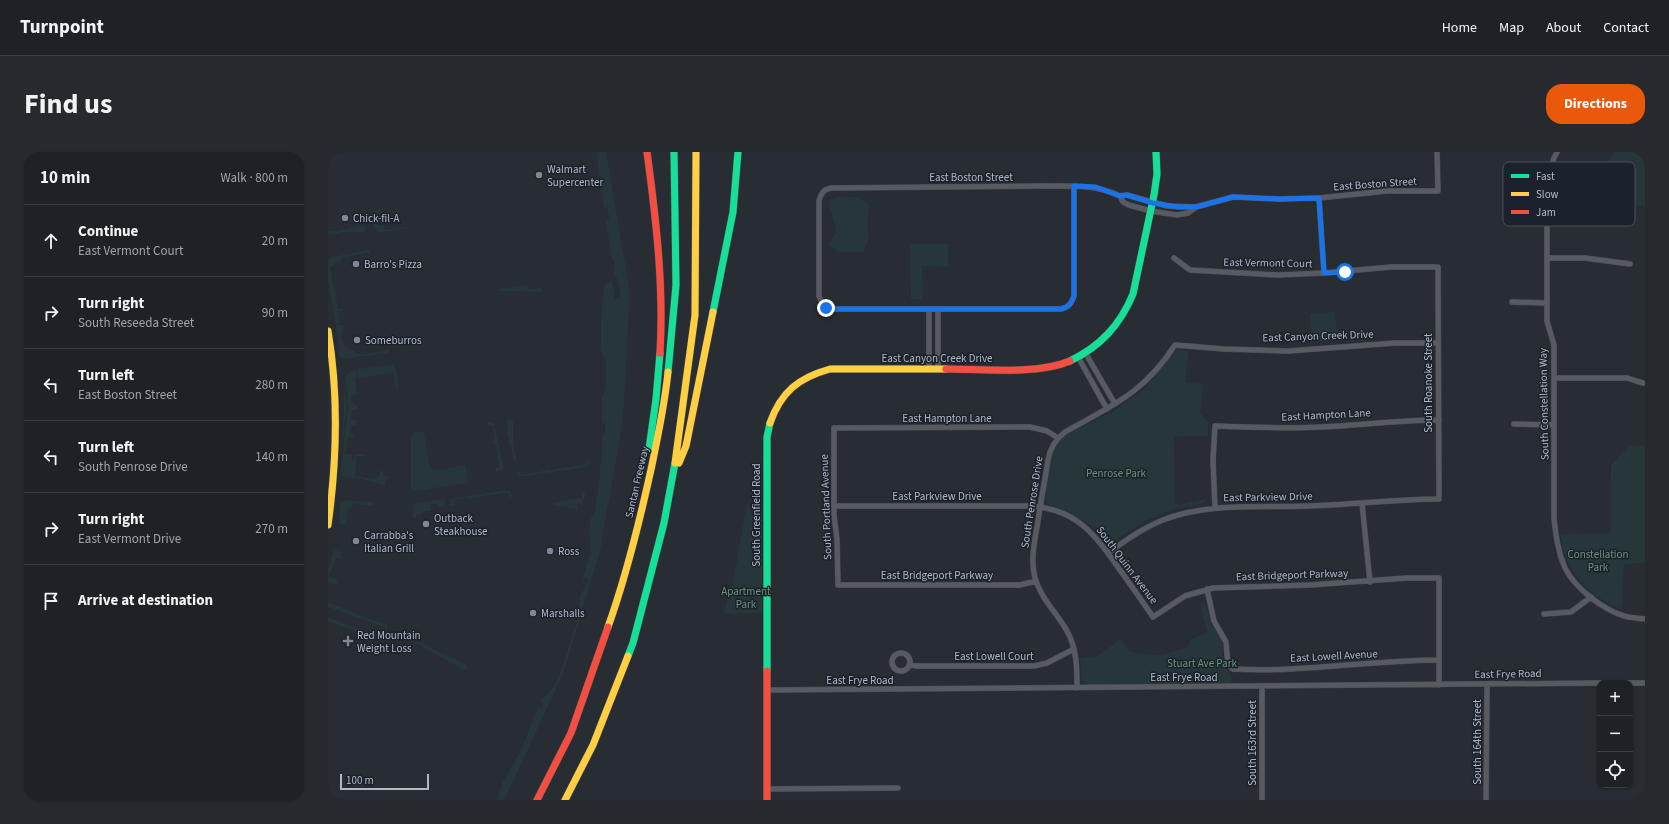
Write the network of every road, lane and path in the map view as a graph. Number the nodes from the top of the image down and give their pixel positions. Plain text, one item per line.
1 (647, 152) edge
2 (674, 152) edge
3 (696, 152) edge
4 (738, 152) edge
5 (1156, 152) edge
6 (1438, 152) edge
7 (1557, 152) edge
8 (1553, 162) edge
9 (1074, 186) junction
10 (1120, 196) junction
11 (1319, 198) junction
12 (1153, 203) junction
13 (1196, 207) junction
14 (1151, 211) junction
15 (1547, 226) edge
16 (1174, 258) dead end
17 (1547, 258) junction
18 (1630, 264) dead end
19 (1438, 267) joint
20 (1324, 273) junction
21 (1512, 302) dead end
22 (1547, 303) junction
23 (929, 309) junction
24 (938, 309) junction
25 (328, 331) edge
26 (1438, 343) junction
27 (1175, 345) joint
28 (1086, 354) junction
29 (1078, 357) junction
30 (929, 369) junction
31 (938, 369) junction
32 (1554, 378) junction
33 (796, 383) joint
34 (1643, 383) dead end
35 (1114, 404) junction
36 (1107, 409) junction
37 (1439, 420) junction
38 (1514, 424) dead end
39 (1554, 425) junction
40 (834, 428) joint
41 (1058, 438) junction
42 (673, 480) junction
43 (1439, 499) joint
44 (644, 502) junction
45 (1362, 503) junction
46 (834, 506) junction
47 (1040, 507) junction
48 (1215, 508) junction
49 (328, 525) edge
50 (1108, 552) junction
51 (1036, 581) junction
52 (1370, 582) junction
53 (838, 585) joint
54 (1207, 589) junction
55 (1591, 597) junction
56 (1544, 614) dead end
57 (1153, 617) joint
58 (1645, 619) edge
59 (1074, 649) junction
60 (1440, 660) junction
61 (909, 665) dead end
62 (1597, 683) edge
63 (1633, 683) edge
64 (1645, 683) edge
65 (1439, 685) junction
66 (1487, 685) junction
67 (1262, 686) junction
68 (1077, 688) junction
69 (768, 690) junction
70 (767, 788) junction
71 (898, 788) dead end
72 (537, 800) edge
73 (565, 800) edge
74 (767, 800) edge
75 (1262, 800) edge
76 (1486, 800) edge

1 - 44 main road
2 - 44 main road, Santan Freeway
3 - 42 main road
4 - 42 main road
5 - 12 main road
6 - 11 street, East Boston Street
7 - 8 street, South Constellation Way
9 - 10 street, East Boston Street
9 - 23 street, East Boston Street
9 - 24 street
10 - 12 street, East Boston Street
10 - 14 street, East Boston Street
11 - 13 street, East Boston Street
11 - 20 street
12 - 13 street, East Boston Street
12 - 14 main road
13 - 14 street, East Boston Street
14 - 28 main road
15 - 17 street, South Constellation Way
16 - 20 street, East Vermont Court
17 - 18 street
17 - 22 street, South Constellation Way
19 - 20 street, East Vermont Court
19 - 26 street, South Roanoke Street
21 - 22 street
22 - 32 street, South Constellation Way
23 - 24 street
23 - 30 street
24 - 31 street
25 - 49 main road
26 - 27 street, East Canyon Creek Drive
26 - 37 street, South Roanoke Street
27 - 35 street, South Penrose Drive
28 - 29 main road, East Canyon Creek Drive
28 - 35 street
29 - 31 main road, East Canyon Creek Drive
29 - 36 street
30 - 31 main road, East Canyon Creek Drive
30 - 33 main road, East Canyon Creek Drive
32 - 34 street
32 - 39 street, South Constellation Way
33 - 69 main road, South Greenfield Road
35 - 36 street, South Penrose Drive
36 - 41 street, South Penrose Drive
37 - 43 street, South Roanoke Street
37 - 48 street, East Hampton Lane
38 - 39 street
39 - 55 street, South Constellation Way
40 - 41 street, East Hampton Lane
40 - 46 street, South Portland Avenue
41 - 47 street, South Penrose Drive
42 - 73 main road
43 - 45 street, East Parkview Drive
44 - 72 main road, Santan Freeway
45 - 48 street, East Parkview Drive
45 - 52 street
46 - 47 street, East Parkview Drive
46 - 53 street, South Portland Avenue
47 - 50 street, South Quinn Avenue
47 - 51 street, South Penrose Drive
48 - 50 street, East Parkview Drive
50 - 57 street, South Quinn Avenue
51 - 53 street, East Bridgeport Parkway
51 - 59 street, South Penrose Drive
52 - 54 street, East Bridgeport Parkway
52 - 60 street, East Bridgeport Parkway
54 - 57 street, East Bridgeport Parkway
54 - 60 street, East Lowell Avenue
55 - 56 street
55 - 58 street
59 - 61 street, East Lowell Court
59 - 68 street, South Penrose Drive
60 - 65 street
62 - 66 street, East Frye Road
63 - 64 street
65 - 66 street, East Frye Road
65 - 67 street, East Frye Road
66 - 76 street, South 164th Street
67 - 68 street, East Frye Road
67 - 75 street, South 163rd Street
68 - 69 street, East Frye Road
69 - 70 main road, South Greenfield Road
70 - 71 street
70 - 74 main road, South Greenfield Road

